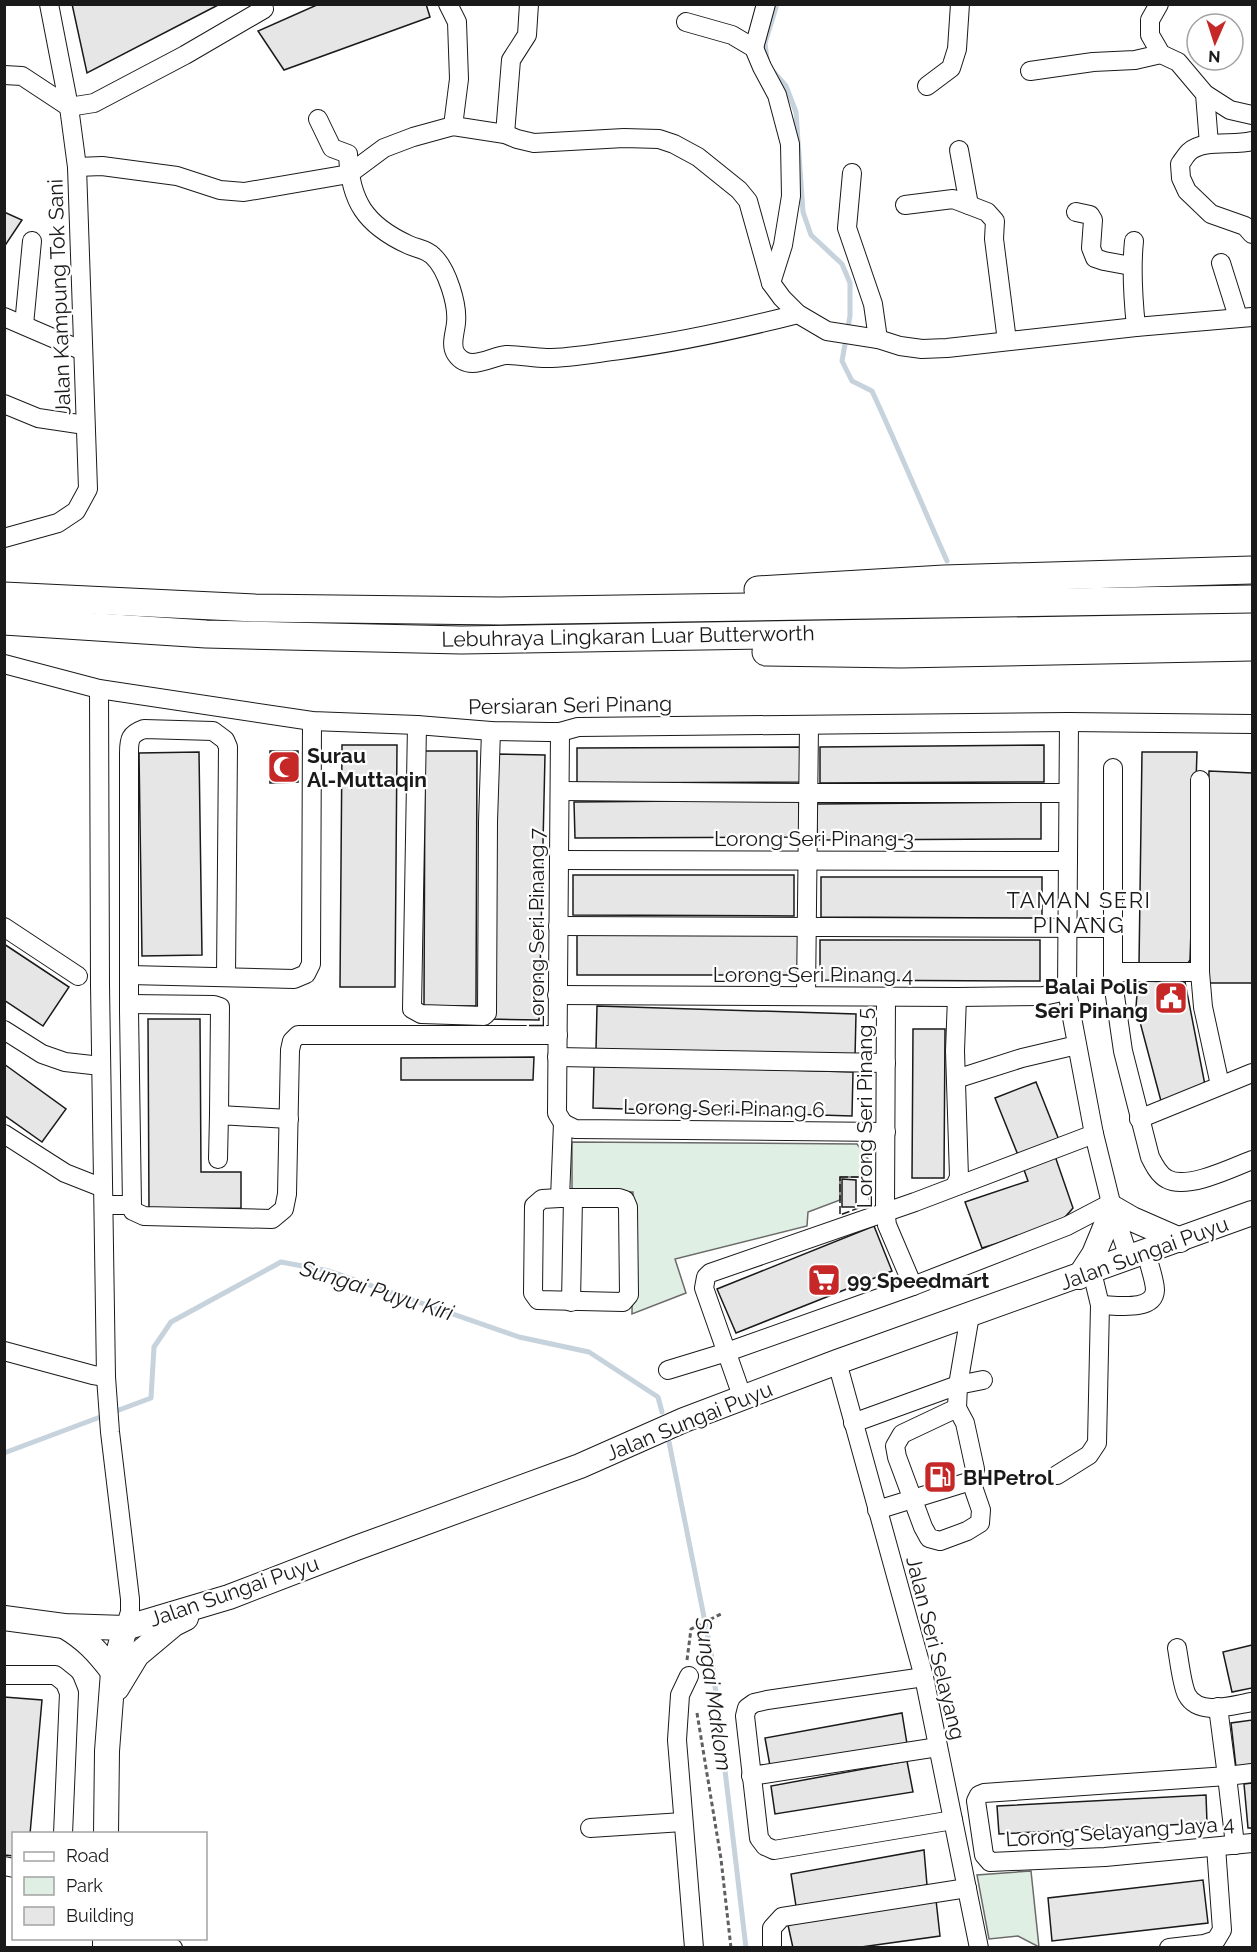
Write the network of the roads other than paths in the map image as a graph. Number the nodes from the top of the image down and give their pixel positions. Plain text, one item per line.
1 (49, 4) edge
2 (448, 4) edge
3 (529, 4) edge
4 (766, 4) edge
5 (960, 4) edge
6 (1159, 4) edge
7 (264, 9) dead end
8 (687, 22) dead end
9 (754, 48) junction
10 (1161, 54) junction
11 (1030, 71) dead end
12 (4, 75) edge
13 (927, 86) dead end
14 (1205, 94) junction
15 (69, 107) junction
16 (1252, 115) edge
17 (318, 119) dead end
18 (453, 126) junction
19 (505, 134) junction
20 (1252, 141) edge
21 (1209, 144) junction
22 (959, 150) dead end
23 (77, 167) junction
24 (852, 173) dead end
25 (349, 174) junction
26 (905, 205) dead end
27 (969, 205) junction
28 (1076, 212) dead end
29 (1252, 234) edge
30 (32, 241) dead end
31 (1134, 241) dead end
32 (1221, 263) dead end
33 (1131, 266) junction
34 (771, 283) junction
35 (798, 314) junction
36 (4, 317) edge
37 (1245, 317) edge
38 (24, 326) junction
39 (1136, 327) junction
40 (873, 338) junction
41 (1007, 341) junction
42 (83, 351) junction
43 (4, 404) edge
44 (85, 425) junction
45 (4, 538) edge
46 (1252, 570) edge
47 (4, 596) edge
48 (1240, 599) edge
49 (590, 610) junction
50 (4, 621) edge
51 (1243, 627) edge
52 (592, 637) junction
53 (1252, 647) edge
54 (4, 664) edge
55 (99, 688) junction
56 (312, 721) junction
57 (1069, 722) junction
58 (1252, 724) edge
59 (417, 725) junction
60 (809, 725) junction
61 (491, 731) junction
62 (560, 732) junction
63 (1113, 768) dead end
64 (1200, 780) dead end
65 (560, 791) junction
66 (808, 793) junction
67 (1068, 793) junction
68 (559, 860) junction
69 (807, 861) junction
70 (1068, 861) junction
71 (558, 926) junction
72 (4, 927) edge
73 (806, 928) junction
74 (1069, 928) junction
75 (1112, 928) junction
76 (1113, 972) junction
77 (1200, 972) junction
78 (129, 975) junction
79 (78, 976) dead end
80 (226, 977) junction
81 (1067, 991) junction
82 (557, 995) junction
83 (806, 996) junction
84 (886, 997) junction
85 (957, 997) junction
86 (129, 1004) junction
87 (4, 1030) edge
88 (558, 1035) junction
89 (1077, 1045) junction
90 (557, 1057) junction
91 (886, 1063) junction
92 (101, 1066) junction
93 (1252, 1073) edge
94 (956, 1079) junction
95 (1220, 1085) junction
96 (219, 1115) junction
97 (289, 1119) junction
98 (1139, 1119) junction
99 (563, 1123) junction
100 (886, 1132) junction
101 (4, 1134) edge
102 (1094, 1134) junction
103 (218, 1159) dead end
104 (1252, 1161) edge
105 (955, 1186) junction
106 (104, 1196) junction
107 (567, 1198) junction
108 (132, 1205) junction
109 (1112, 1205) junction
110 (885, 1210) junction
111 (1252, 1214) edge
112 (1180, 1240) junction
113 (1137, 1255) junction
114 (1086, 1274) junction
115 (913, 1286) junction
116 (571, 1302) junction
117 (1100, 1305) junction
118 (970, 1315) junction
119 (4, 1351) edge
120 (727, 1352) junction
121 (837, 1362) junction
122 (668, 1370) dead end
123 (983, 1380) dead end
124 (107, 1382) junction
125 (958, 1385) junction
126 (743, 1399) junction
127 (957, 1408) junction
128 (853, 1423) junction
129 (1057, 1475) dead end
130 (971, 1481) junction
131 (912, 1499) junction
132 (877, 1510) junction
133 (229, 1597) junction
134 (4, 1618) edge
135 (64, 1626) junction
136 (125, 1628) junction
137 (1177, 1648) dead end
138 (113, 1672) junction
139 (4, 1675) edge
140 (689, 1676) road end
141 (924, 1677) junction
142 (112, 1696) junction
143 (1252, 1702) edge
144 (1218, 1707) junction
145 (938, 1747) junction
146 (1252, 1773) edge
147 (751, 1776) junction
148 (1227, 1776) junction
149 (953, 1820) junction
150 (683, 1822) junction
151 (590, 1828) dead end
152 (63, 1832) edge
153 (106, 1832) edge
154 (1244, 1844) edge
155 (1216, 1847) junction
156 (967, 1888) junction
157 (105, 1942) edge
158 (173, 1947) edge
159 (693, 1947) edge
160 (772, 1947) edge
161 (979, 1947) edge
162 (1168, 1947) edge

1 - 15 street, Jalan Kampung Tok Sani
2 - 18 street
3 - 19 street
4 - 9 street
5 - 13 street
6 - 10 street
7 - 15 street
8 - 9 street
9 - 34 street
10 - 11 street
10 - 14 street
12 - 15 street
14 - 16 street
14 - 21 street
15 - 23 street, Jalan Kampung Tok Sani
17 - 25 street
18 - 19 street
18 - 25 street
19 - 34 street
20 - 21 street
21 - 29 street
22 - 27 street
23 - 25 street
23 - 42 street, Jalan Kampung Tok Sani
24 - 40 street
25 - 35 street
26 - 27 street
27 - 41 street
28 - 33 street
30 - 38 street
31 - 33 street
32 - 37 street
33 - 39 street
34 - 35 street
35 - 40 street
36 - 38 street
37 - 39 street
38 - 42 street
39 - 41 street
40 - 41 street
42 - 44 street, Jalan Kampung Tok Sani
43 - 44 street
44 - 45 street, Jalan Kampung Tok Sani
46 - 49 highway
47 - 49 highway, Lebuhraya Lingkaran Luar Butterworth
48 - 49 highway, Lebuhraya Lingkaran Luar Butterworth
50 - 52 highway, Lebuhraya Lingkaran Luar Butterworth
51 - 52 highway, Lebuhraya Lingkaran Luar Butterworth
52 - 53 highway
54 - 55 street, Persiaran Seri Pinang
55 - 56 street, Persiaran Seri Pinang
55 - 92 street
56 - 59 street, Persiaran Seri Pinang
56 - 80 street
57 - 58 street, Persiaran Seri Pinang
57 - 60 street, Persiaran Seri Pinang
57 - 67 street
59 - 61 street, Persiaran Seri Pinang
59 - 61 street
60 - 62 street, Persiaran Seri Pinang
60 - 66 street
61 - 62 street, Persiaran Seri Pinang
62 - 65 street, Lorong Seri Pinang 7
63 - 75 street
64 - 77 street
65 - 66 street
65 - 68 street, Lorong Seri Pinang 7
66 - 67 street
66 - 69 street
67 - 70 street
68 - 69 street, Lorong Seri Pinang 3
68 - 71 street, Lorong Seri Pinang 7
69 - 70 street, Lorong Seri Pinang 3
69 - 73 street
70 - 74 street
71 - 73 street
71 - 82 street, Lorong Seri Pinang 7
72 - 79 street
73 - 74 street
73 - 83 street
74 - 75 street
74 - 81 street
75 - 76 street
76 - 77 street
76 - 98 street
77 - 95 street
78 - 80 street
78 - 80 street
78 - 86 street
81 - 85 street, Lorong Seri Pinang 4
81 - 89 street
82 - 83 street, Lorong Seri Pinang 4
82 - 88 street, Lorong Seri Pinang 7
83 - 84 street, Lorong Seri Pinang 4
84 - 85 street, Lorong Seri Pinang 4
84 - 91 street, Lorong Seri Pinang 5
85 - 94 street
86 - 96 street
86 - 108 street
87 - 92 street
88 - 90 street, Lorong Seri Pinang 7
88 - 97 street
89 - 94 street
89 - 102 street
90 - 91 street
90 - 99 street, Lorong Seri Pinang 7
91 - 100 street, Lorong Seri Pinang 5
92 - 106 street
93 - 95 street
94 - 105 street
95 - 98 street
96 - 97 street
96 - 103 street
97 - 108 street
98 - 104 street
99 - 100 street, Lorong Seri Pinang 6
99 - 107 street, Lorong Seri Pinang 7
100 - 110 street, Lorong Seri Pinang 5
101 - 106 street
102 - 105 street
102 - 109 street
105 - 110 street
106 - 108 street
106 - 124 street
107 - 116 street, Lorong Seri Pinang 7
107 - 116 street
107 - 116 street
109 - 112 main road
109 - 113 street
109 - 114 main road
109 - 115 street
110 - 115 street, Lorong Seri Pinang 5
110 - 120 street
111 - 112 main road, Jalan Sungai Puyu
112 - 113 main road, Jalan Sungai Puyu
113 - 114 main road, Jalan Sungai Puyu
113 - 117 street
114 - 117 street
114 - 118 main road, Jalan Sungai Puyu
115 - 120 street
117 - 129 street
118 - 121 main road, Jalan Sungai Puyu
118 - 125 street
119 - 124 street
120 - 122 street
120 - 126 street
121 - 126 main road, Jalan Sungai Puyu
121 - 128 street, Jalan Seri Selayang
123 - 125 street
124 - 136 street
125 - 127 street
125 - 128 street
126 - 133 main road, Jalan Sungai Puyu
127 - 130 street
127 - 131 street
128 - 132 street, Jalan Seri Selayang
130 - 131 street
130 - 131 street
131 - 132 street
132 - 141 street, Jalan Seri Selayang
133 - 136 main road, Jalan Sungai Puyu
133 - 142 main road
134 - 135 main road, Jalan Sungai Puyu
135 - 136 main road, Jalan Sungai Puyu
135 - 138 main road
136 - 138 main road
137 - 144 street
138 - 142 main road
139 - 152 street
140 - 150 street
141 - 145 street, Jalan Seri Selayang
141 - 147 street
142 - 153 main road
143 - 144 street
144 - 148 street
145 - 147 street
145 - 149 street, Jalan Seri Selayang
146 - 148 street
147 - 149 street
148 - 154 street
148 - 155 street, Lorong Selayang Jaya 4
149 - 156 street, Jalan Seri Selayang
150 - 151 street
150 - 159 street
154 - 155 street, Lorong Selayang Jaya 4
155 - 162 street
156 - 160 street
156 - 161 street, Jalan Seri Selayang
157 - 158 street

